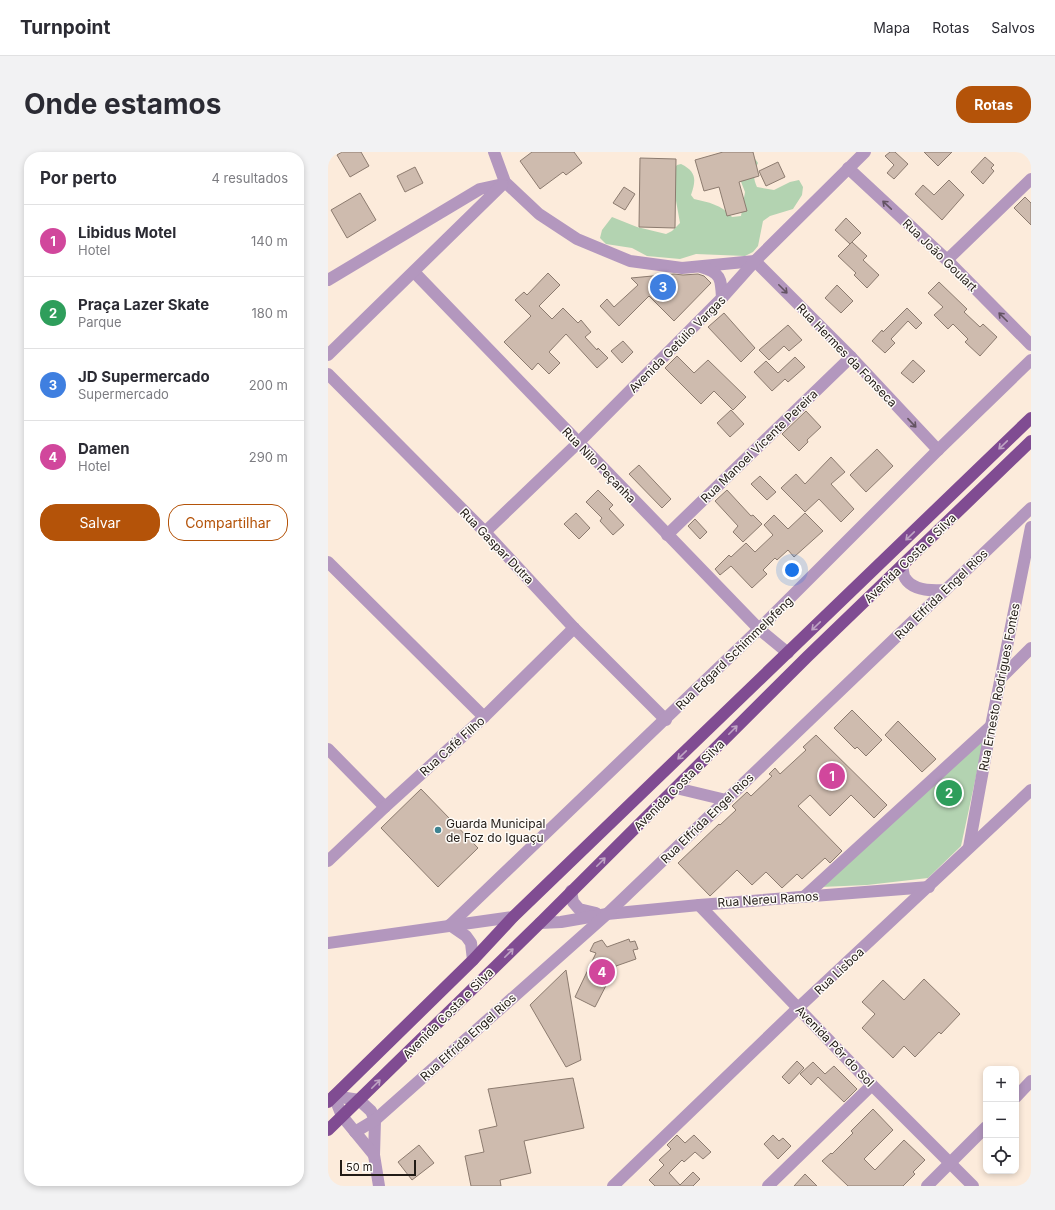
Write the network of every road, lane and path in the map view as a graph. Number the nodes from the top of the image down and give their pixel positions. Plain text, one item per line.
1 (494, 152) edge
2 (850, 152) edge
3 (865, 152) edge
4 (848, 168) junction
5 (1031, 179) edge
6 (504, 183) junction
7 (947, 260) junction
8 (755, 261) junction
9 (700, 267) junction
10 (414, 272) junction
11 (328, 280) edge
12 (722, 298) junction
13 (1031, 345) edge
14 (328, 355) edge
15 (850, 357) junction
16 (1031, 360) edge
17 (328, 374) edge
18 (1031, 418) edge
19 (1031, 441) edge
20 (578, 443) junction
21 (938, 450) junction
22 (1031, 508) edge
23 (1031, 528) edge
24 (485, 532) junction
25 (667, 535) junction
26 (328, 562) edge
27 (902, 566) junction
28 (945, 590) junction
29 (574, 628) junction
30 (759, 629) junction
31 (1031, 648) edge
32 (788, 653) junction
33 (1001, 678) junction
34 (484, 717) junction
35 (666, 720) junction
36 (991, 726) junction
37 (328, 749) edge
38 (676, 788) junction
39 (1031, 790) edge
40 (726, 800) junction
41 (385, 807) junction
42 (969, 847) junction
43 (328, 861) edge
44 (929, 887) junction
45 (571, 891) junction
46 (805, 896) junction
47 (699, 905) junction
48 (607, 914) junction
49 (513, 917) junction
50 (540, 923) junction
51 (450, 925) junction
52 (331, 940) edge
53 (473, 960) junction
54 (798, 1008) junction
55 (1031, 1081) edge
56 (872, 1085) junction
57 (1019, 1093) edge
58 (331, 1099) edge
59 (359, 1100) junction
60 (342, 1116) junction
61 (375, 1120) junction
62 (328, 1130) edge
63 (983, 1130) edge
64 (355, 1132) junction
65 (374, 1155) junction
66 (951, 1164) junction
67 (379, 1186) edge
68 (613, 1186) edge
69 (768, 1186) edge
70 (928, 1186) edge
71 (973, 1186) edge

1 - 6 street
2 - 4 street
3 - 4 street, Avenida Getúlio Vargas
7 -> 4 street, Rua João Goulart
4 - 8 street, Avenida Getúlio Vargas
5 - 7 street
6 - 9 street
6 - 10 street
6 - 11 street
13 -> 7 street, Rua João Goulart
8 - 9 street
8 - 12 street, Avenida Getúlio Vargas
8 -> 15 street, Rua Hermes da Fonseca
9 - 12 street
10 - 14 street
10 - 20 street, Rua Nilo Peçanha
12 - 20 street, Avenida Getúlio Vargas
15 -> 21 street, Rua Hermes da Fonseca
15 - 25 street, Rua Manoel Vicente Pereira
16 - 21 street, Rua Edgard Schimmelpfeng
17 - 24 street, Rua Gaspar Dutra
18 -> 32 main road, Avenida Costa e Silva
19 - 27 main road, Avenida Costa e Silva
20 - 24 street, Avenida Getúlio Vargas
20 - 25 street, Rua Nilo Peçanha
21 - 30 street, Rua Edgard Schimmelpfeng
22 - 28 street, Rua Elfrida Engel Rios
23 - 33 street, Rua Ernesto Rodrigues Fontes
24 - 29 street, Rua Gaspar Dutra
25 - 30 street, Rua Nilo Peçanha
26 - 34 street
27 - 28 street
38 -> 27 main road, Avenida Costa e Silva
28 - 40 street, Rua Elfrida Engel Rios
29 - 34 street, Rua Café Filho
29 - 35 street, Rua Gaspar Dutra
30 - 32 street, Rua Nilo Peçanha
30 - 35 street, Rua Edgard Schimmelpfeng
31 - 33 street
32 -> 49 main road, Avenida Costa e Silva
33 - 36 street, Rua Ernesto Rodrigues Fontes
34 - 41 street, Rua Café Filho
35 - 51 street, Rua Edgard Schimmelpfeng
36 - 42 street, Rua Ernesto Rodrigues Fontes
36 - 46 street
37 - 41 street
38 - 40 street
45 -> 38 main road, Avenida Costa e Silva
39 - 42 street, Rua Lisboa
40 - 48 street, Rua Elfrida Engel Rios
41 - 43 street, Rua Café Filho
42 - 44 street, Rua Lisboa
44 - 46 street, Rua Nereu Ramos
44 - 54 street, Rua Lisboa
45 - 48 street
45 - 50 main road, Avenida Costa e Silva
46 - 47 street, Rua Nereu Ramos
47 - 48 street, Rua Nereu Ramos
47 - 54 street, Avenida Pôr do Sol
48 - 50 street
48 - 61 street, Rua Elfrida Engel Rios
49 - 51 street
49 - 53 main road, Avenida Costa e Silva
59 -> 50 main road, Avenida Costa e Silva
51 - 52 street
51 - 53 street
53 - 58 main road, Avenida Costa e Silva
54 - 56 street, Avenida Pôr do Sol
54 - 68 street, Rua Lisboa
55 - 57 street
56 - 66 street, Avenida Pôr do Sol
56 - 69 street
58 - 59 street
58 - 60 street
59 - 60 main road, Avenida Costa e Silva
59 - 61 street
60 - 62 main road, Avenida Costa e Silva
60 - 64 street
61 - 64 street, Rua Elfrida Engel Rios
61 - 65 street
63 - 66 street
64 - 65 street
65 - 67 street
66 - 70 street
66 - 71 street, Avenida Pôr do Sol

